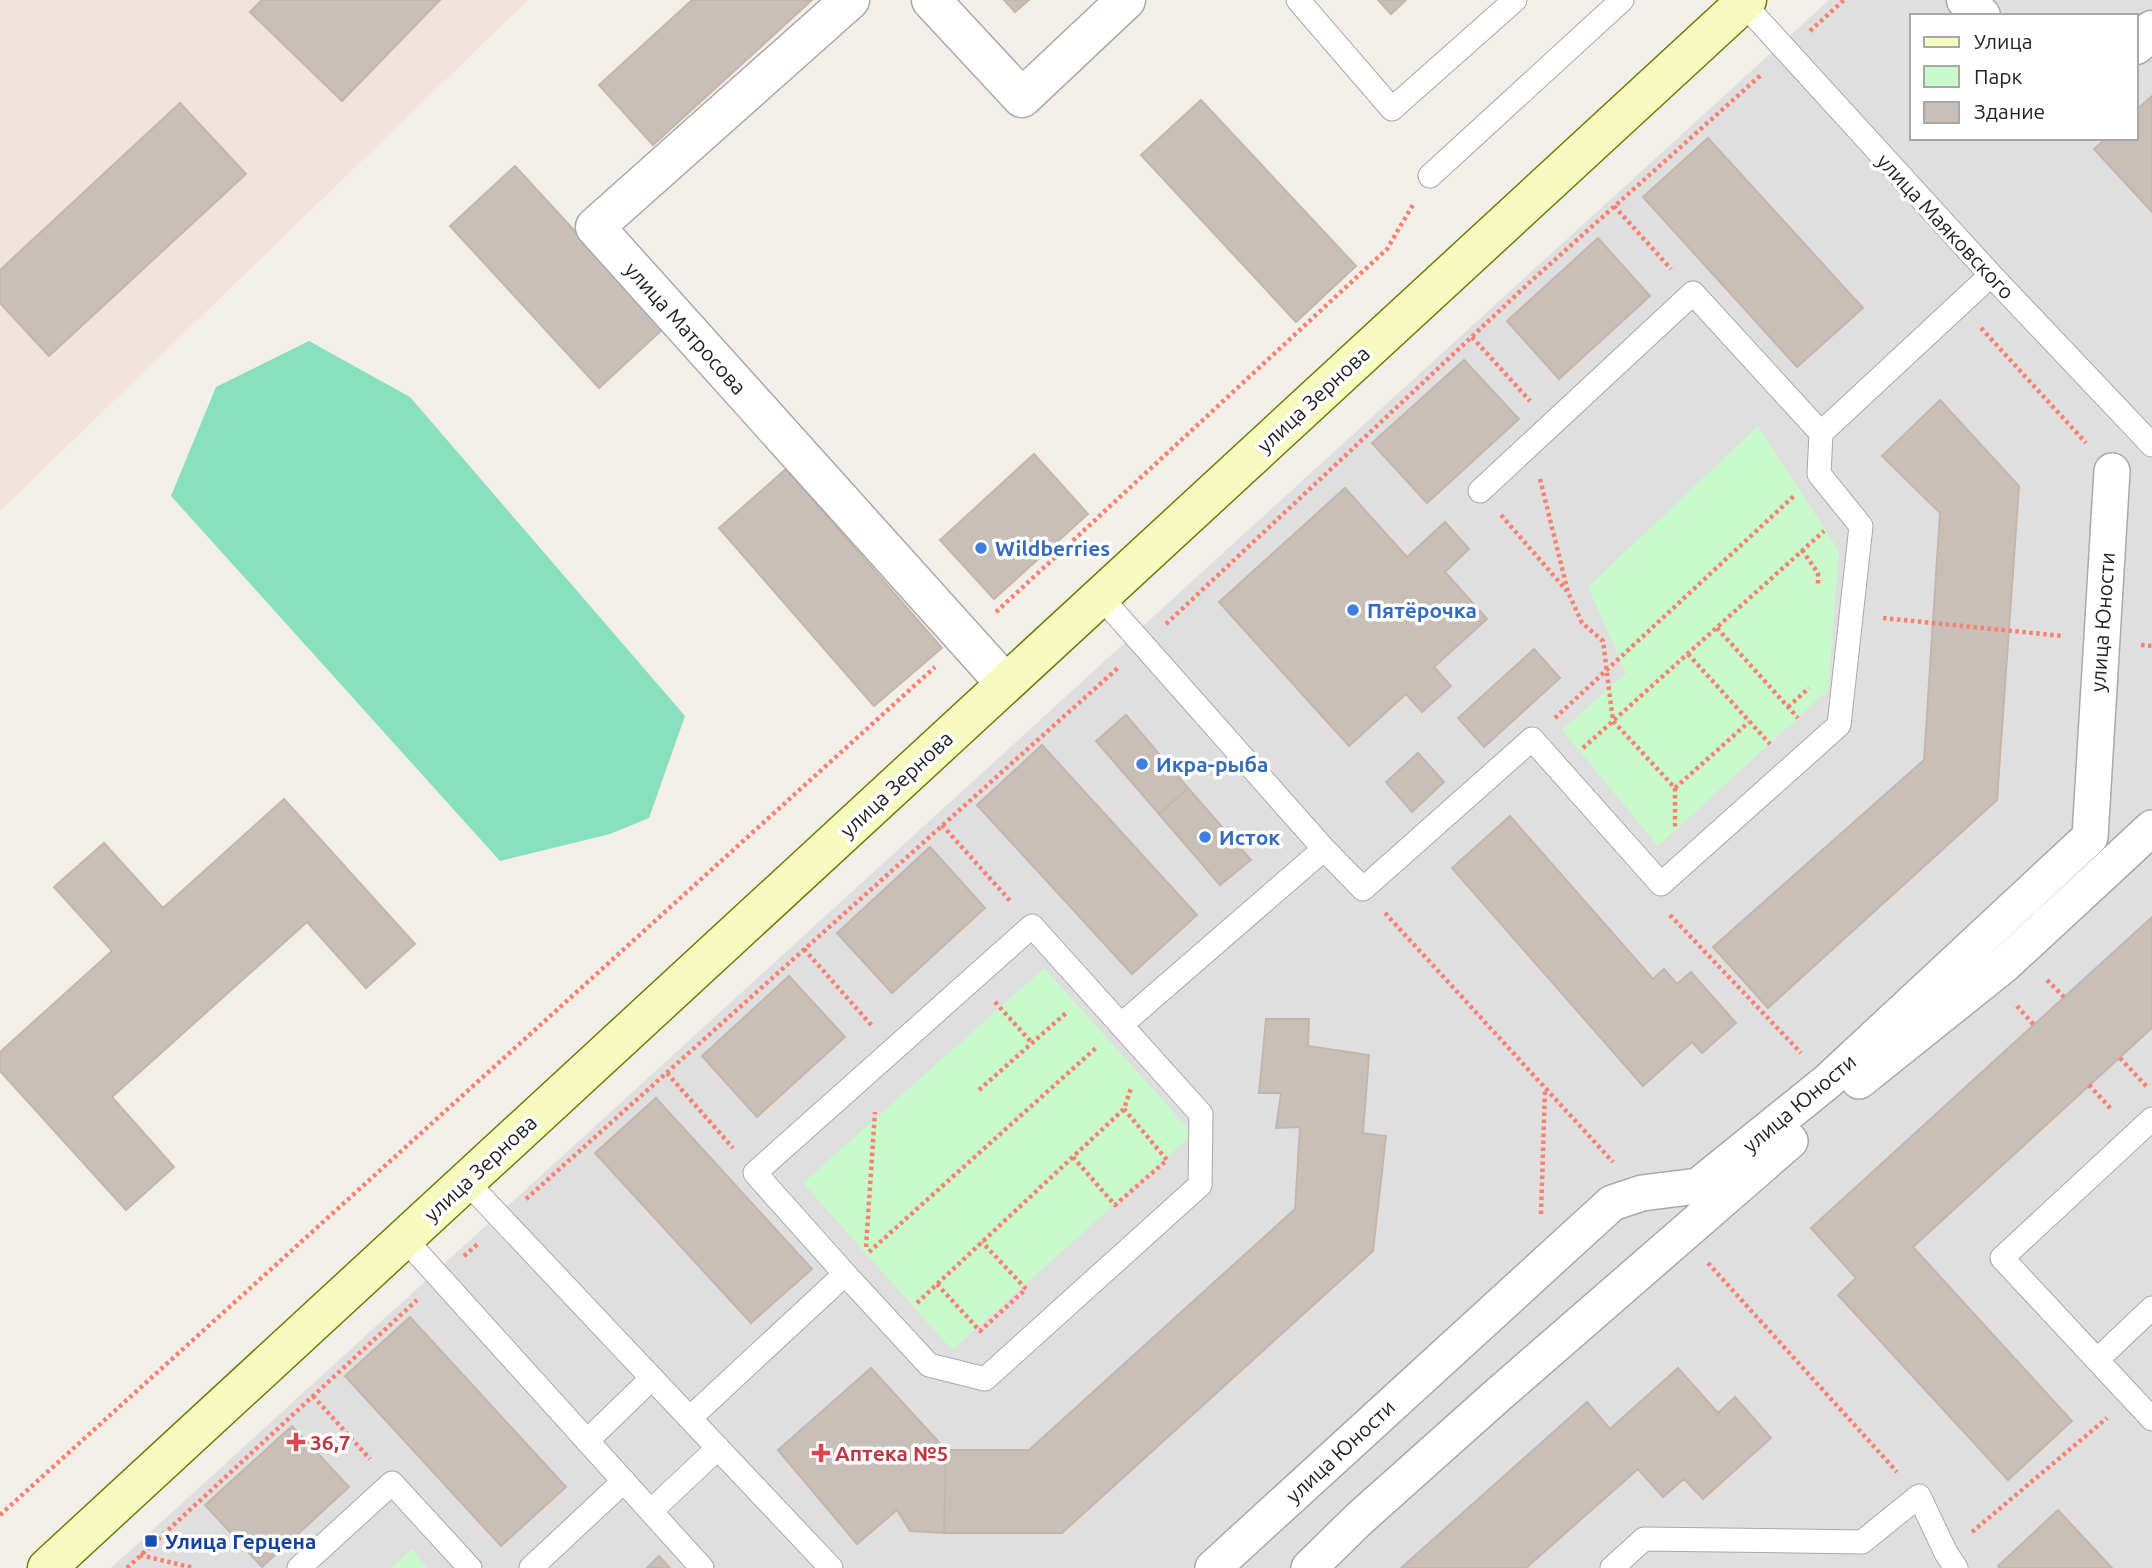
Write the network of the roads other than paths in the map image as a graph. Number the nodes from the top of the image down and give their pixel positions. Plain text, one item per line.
1 (850, 0) edge
2 (931, 0) edge
3 (1126, 0) edge
4 (1298, 0) edge
5 (1515, 0) edge
6 (1622, 0) edge
7 (1966, 0) edge
8 (1745, 2) edge
9 (1980, 14) edge
10 (2152, 30) edge
11 (2138, 43) edge
12 (1430, 176) road end
13 (1991, 275) junction
14 (1821, 433) junction
15 (2152, 445) edge
16 (2112, 471) road end
17 (1480, 491) road end
18 (1100, 596) junction
19 (1005, 683) junction
20 (2152, 828) edge
21 (1324, 849) junction
22 (1121, 1025) junction
23 (2152, 1119) edge
24 (466, 1181) junction
25 (404, 1238) junction
26 (845, 1274) junction
27 (2152, 1308) edge
28 (2097, 1360) junction
29 (652, 1378) junction
30 (690, 1418) junction
31 (2152, 1419) edge
32 (587, 1441) junction
33 (718, 1448) junction
34 (624, 1481) junction
35 (651, 1511) junction
36 (1951, 1560) edge
37 (47, 1568) edge
38 (299, 1568) edge
39 (470, 1568) edge
40 (531, 1568) edge
41 (702, 1568) edge
42 (831, 1568) edge
43 (1213, 1568) edge
44 (1309, 1568) edge
45 (1612, 1568) edge

1 - 19 street, улица Матросова
2 - 3 street
4 - 5 lane
6 - 12 lane
7 - 9 street
8 - 13 lane, улица Маяковского
8 - 18 main road, улица Зернова
10 - 11 street
13 - 14 lane
13 - 15 lane, улица Маяковского
14 - 17 lane
14 - 21 lane
16 - 43 street, улица Юности
18 - 19 main road, улица Зернова
18 - 21 lane
19 - 24 main road, улица Зернова
20 - 44 street, улица Юности
21 - 22 lane
22 - 26 lane
22 - 26 lane
23 - 28 lane
24 - 25 main road, улица Зернова
24 - 29 lane
25 - 32 lane
25 - 37 main road, улица Зернова
26 - 30 lane
27 - 28 lane
28 - 31 lane
29 - 30 lane
29 - 32 lane
30 - 33 lane
32 - 34 lane
33 - 35 lane
33 - 42 lane
34 - 35 lane
34 - 40 lane
35 - 41 lane
36 - 45 lane
38 - 39 lane

